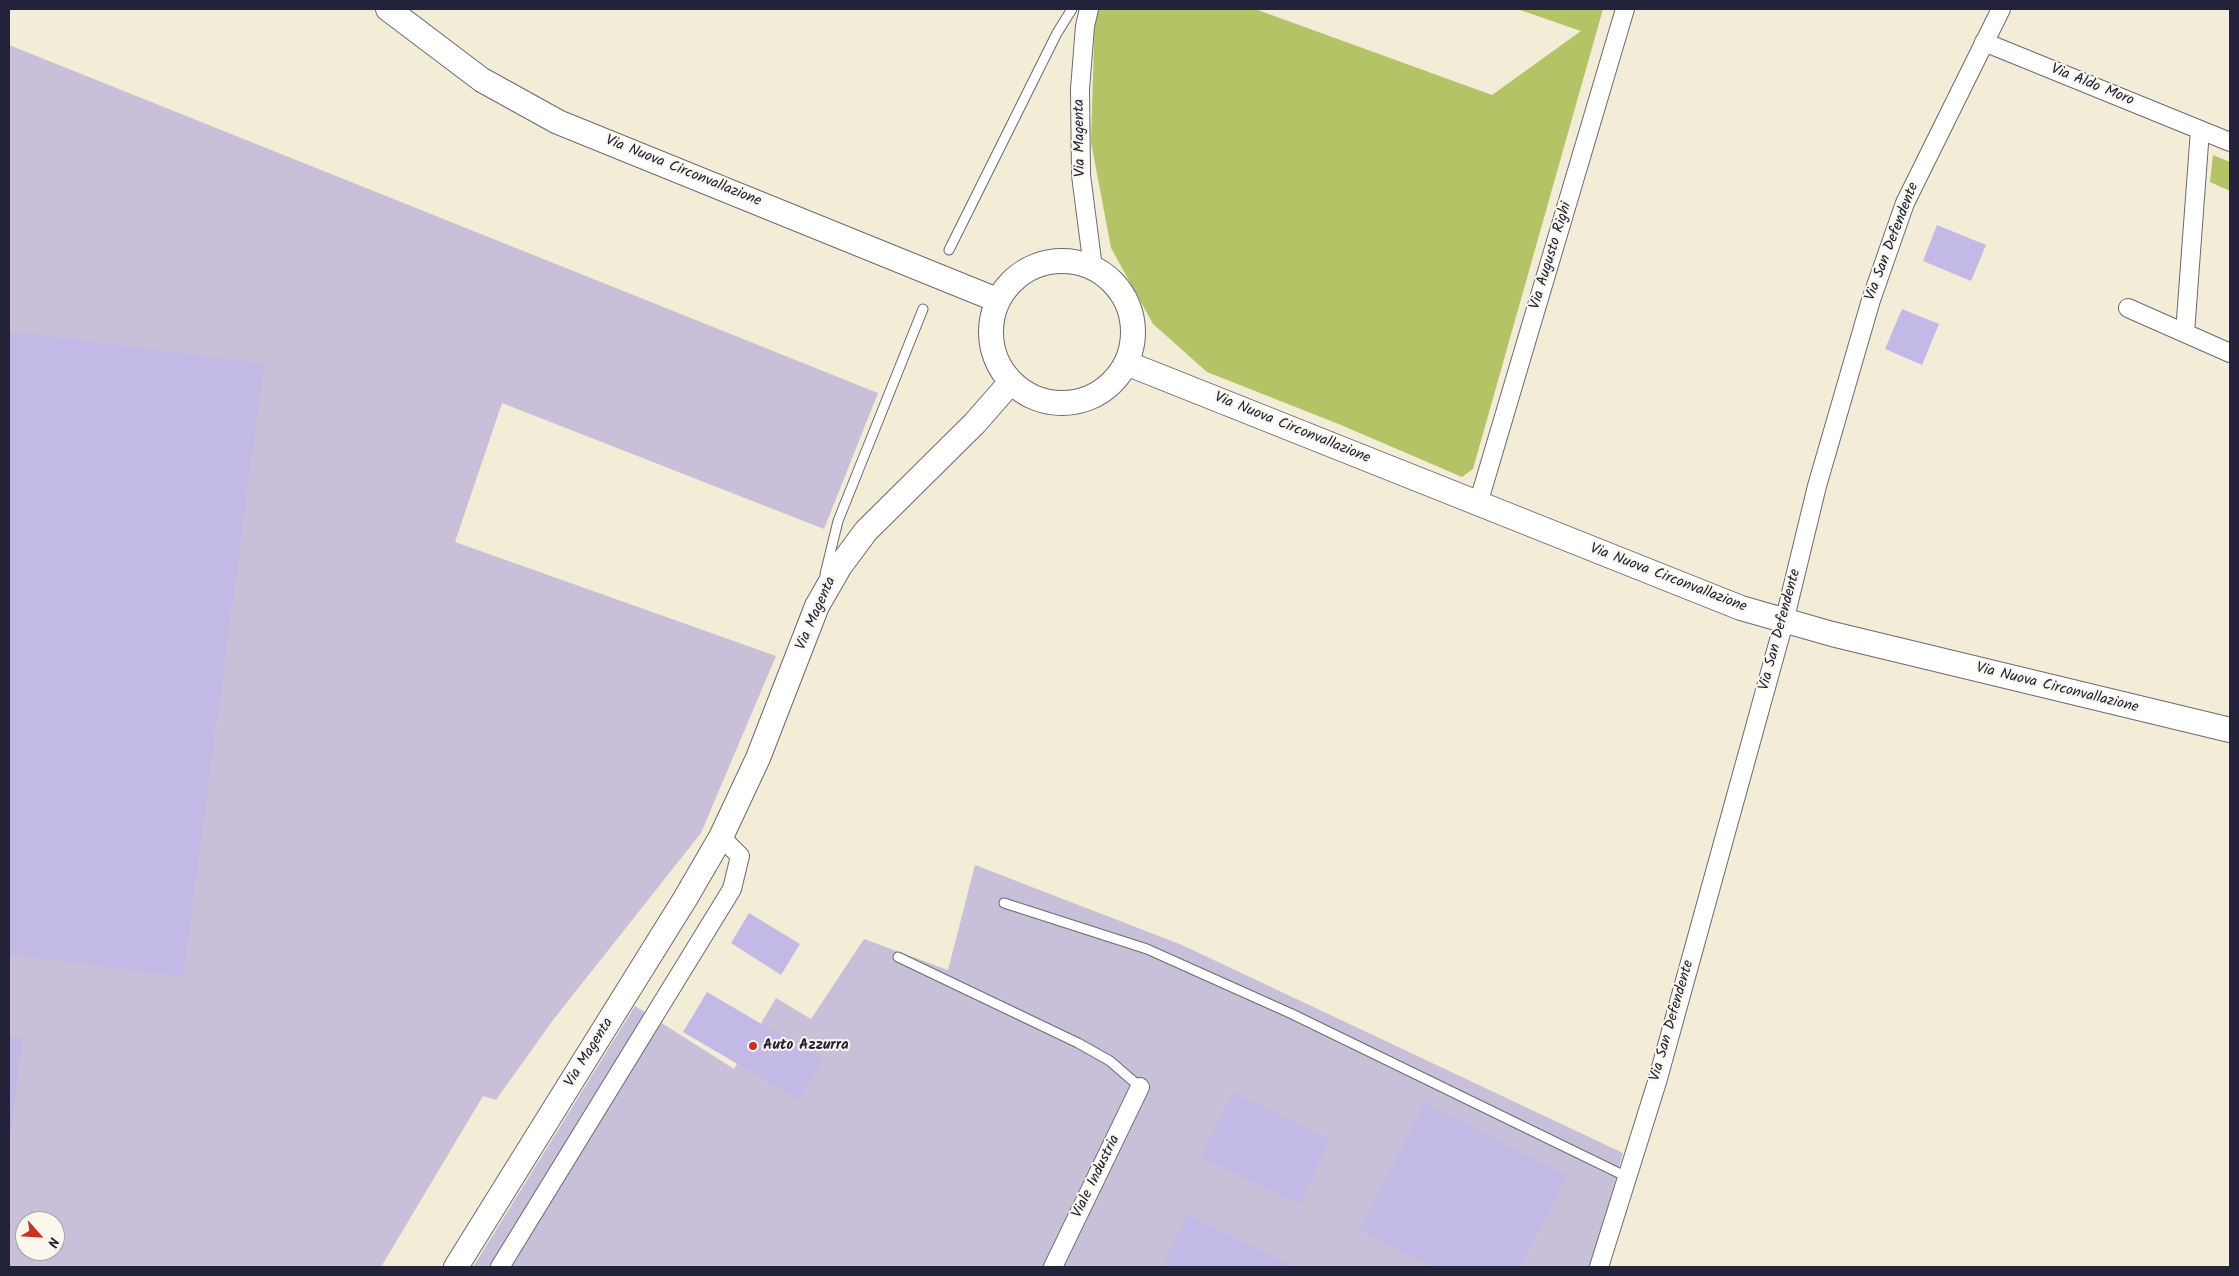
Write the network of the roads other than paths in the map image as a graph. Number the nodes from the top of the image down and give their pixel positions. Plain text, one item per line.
1 (388, 9) edge
2 (1072, 9) edge
3 (1089, 9) edge
4 (1625, 9) edge
5 (2001, 9) edge
6 (1984, 42) junction
7 (2200, 130) junction
8 (2230, 142) edge
9 (950, 250) dead end
10 (1093, 268) junction
11 (997, 300) junction
12 (2128, 308) dead end
13 (923, 309) dead end
14 (2185, 333) junction
15 (2230, 353) edge
16 (1126, 363) junction
17 (1010, 383) junction
18 (1478, 504) junction
19 (818, 606) junction
20 (1784, 622) junction
21 (2230, 730) edge
22 (721, 837) junction
23 (1004, 903) dead end
24 (898, 957) dead end
25 (1140, 1087) joint
26 (1627, 1176) junction
27 (456, 1267) edge
28 (500, 1267) edge
29 (1053, 1267) edge
30 (1599, 1267) edge

1 - 11 street, Via Nuova Circonvallazione
2 - 9 lane
3 - 10 street, Via Magenta
4 - 18 street, Via Augusto Righi
5 - 6 street, Via San Defendente
6 - 7 street, Via Aldo Moro
6 - 20 street, Via San Defendente
7 - 8 street, Via Aldo Moro
7 - 14 street
10 - 11 street
10 - 16 street
11 - 17 street
12 - 14 street
13 - 19 lane
14 - 15 street
16 - 17 street
16 - 18 street, Via Nuova Circonvallazione
17 - 19 street, Via Magenta
18 - 20 street, Via Nuova Circonvallazione
19 - 22 street, Via Magenta
20 - 21 street, Via Nuova Circonvallazione
20 - 26 street, Via San Defendente
22 - 27 street, Via Magenta
22 - 28 street
23 - 26 lane
24 - 25 lane
25 - 29 street, Viale Industria
26 - 30 street, Via San Defendente

